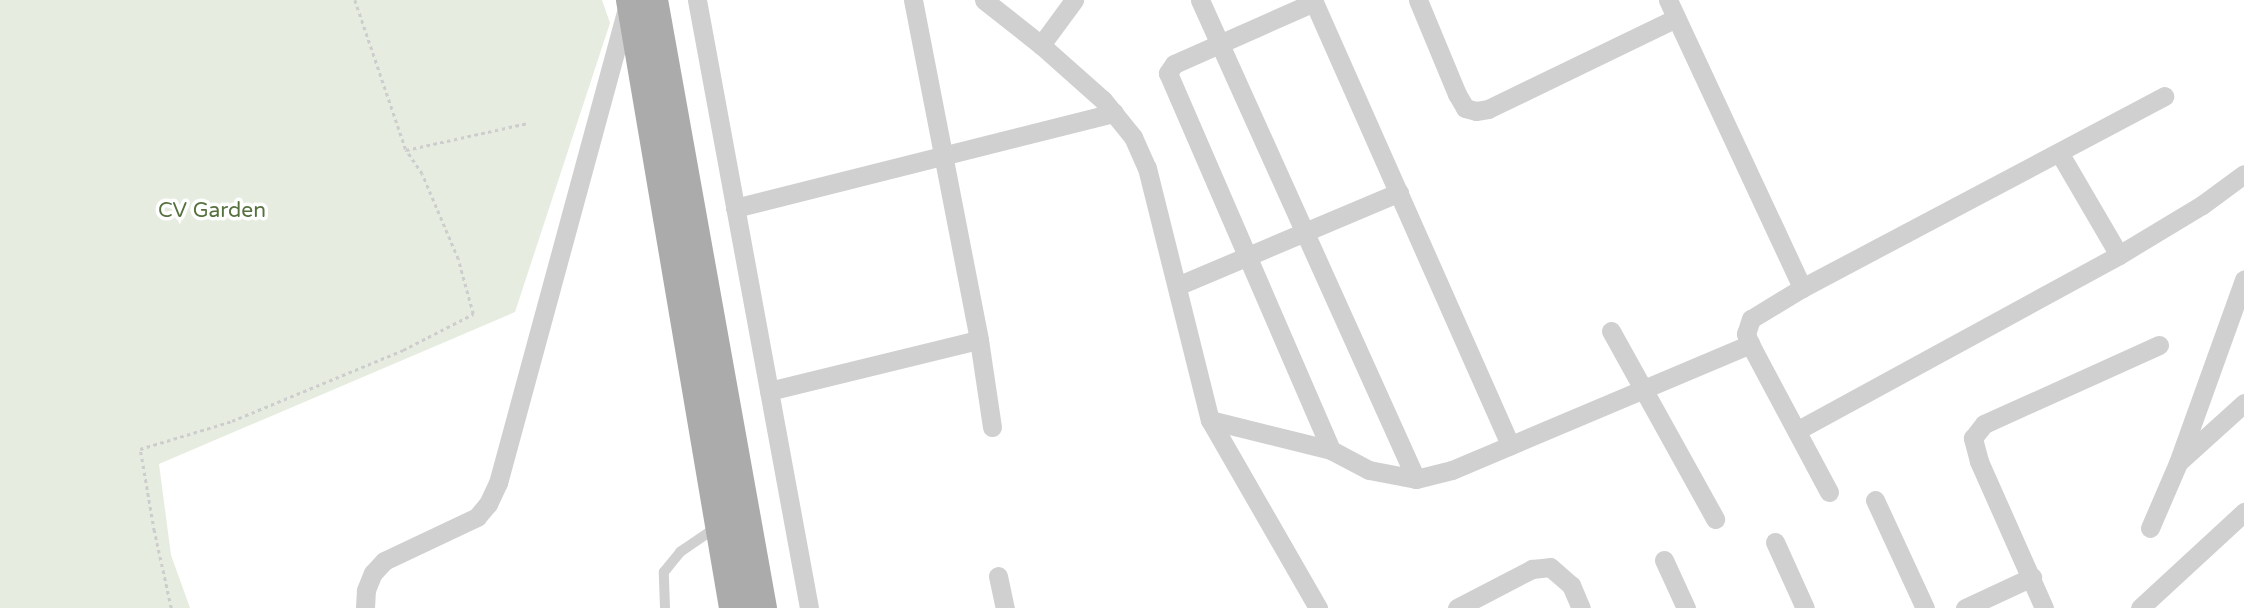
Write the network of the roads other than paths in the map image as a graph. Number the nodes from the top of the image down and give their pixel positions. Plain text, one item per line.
1 (630, 0) edge
2 (653, 0) edge
3 (697, 0) edge
4 (913, 0) edge
5 (984, 0) edge
6 (1074, 0) edge
7 (1200, 0) edge
8 (1313, 1) edge
9 (1424, 2) edge
10 (1672, 9) edge
11 (1218, 43) junction
12 (1041, 45) junction
13 (2164, 96) dead end
14 (1114, 113) junction
15 (2060, 154) junction
16 (943, 158) junction
17 (2244, 174) edge
18 (1399, 192) junction
19 (736, 208) junction
20 (1305, 232) junction
21 (1249, 255) junction
22 (2119, 255) junction
23 (2244, 280) edge
24 (1177, 286) junction
25 (1802, 288) junction
26 (1611, 331) dead end
27 (979, 340) junction
28 (1750, 344) junction
29 (2160, 345) dead end
30 (1645, 387) junction
31 (769, 391) junction
32 (2244, 403) edge
33 (1210, 420) junction
34 (992, 427) dead end
35 (1798, 430) junction
36 (1510, 445) junction
37 (1331, 450) junction
38 (2178, 463) junction
39 (1416, 479) junction
40 (1829, 492) dead end
41 (1874, 500) dead end
42 (2244, 512) edge
43 (1715, 519) dead end
44 (718, 526) junction
45 (2150, 528) dead end
46 (1775, 542) dead end
47 (1664, 560) dead end
48 (998, 576) dead end
49 (2032, 577) junction
50 (365, 608) edge
51 (665, 608) edge
52 (734, 608) edge
53 (762, 608) edge
54 (809, 608) edge
55 (1005, 608) edge
56 (1318, 608) edge
57 (1457, 608) edge
58 (1581, 608) edge
59 (1686, 608) edge
60 (1805, 608) edge
61 (1925, 608) edge
62 (1965, 608) edge
63 (2044, 608) edge
64 (2140, 608) edge

1 - 44 main road
1 - 50 street
2 - 53 main road
3 - 19 street
4 - 16 street
5 - 12 street
6 - 12 street
7 - 11 street
8 - 11 street
8 - 18 street
9 - 10 street
10 - 25 street
11 - 20 street
11 - 21 street
12 - 14 street
13 - 15 street
14 - 16 street
14 - 24 street
15 - 22 street
15 - 25 street
16 - 19 street
16 - 27 street
17 - 22 street
18 - 20 street
18 - 36 street
19 - 31 street
20 - 21 street
20 - 39 street
21 - 24 street
21 - 37 street
22 - 35 street
23 - 38 street
24 - 33 street
25 - 28 street
26 - 30 street
27 - 31 street
27 - 34 street
28 - 30 street
28 - 35 street
29 - 49 street
30 - 36 street
30 - 43 street
31 - 54 street
32 - 38 street
33 - 37 street
33 - 56 street
35 - 40 street
36 - 39 street
37 - 39 street
38 - 45 street
41 - 61 street
42 - 64 street
44 - 51 lane
44 - 52 main road
46 - 60 street
47 - 59 street
48 - 55 street
49 - 62 street
49 - 63 street
57 - 58 street

